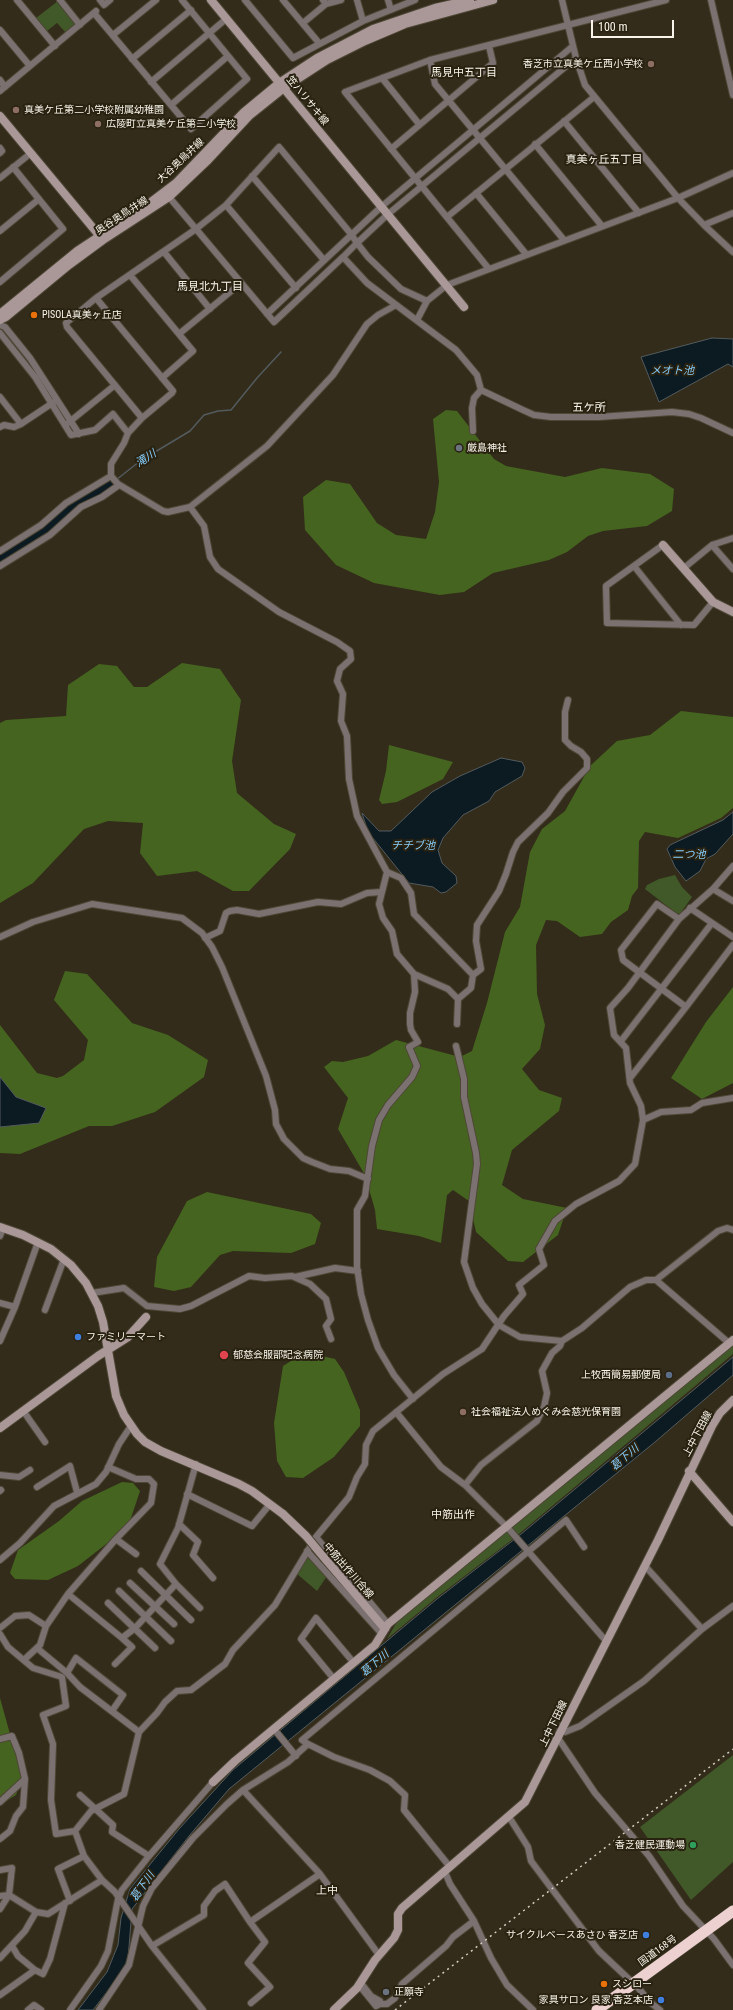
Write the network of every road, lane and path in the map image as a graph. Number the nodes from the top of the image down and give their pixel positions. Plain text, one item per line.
1 (17, 0) edge
2 (60, 0) edge
3 (100, 0) edge
4 (110, 0) edge
5 (156, 0) edge
6 (182, 0) edge
7 (211, 0) edge
8 (245, 0) edge
9 (283, 0) edge
10 (341, 0) edge
11 (357, 0) edge
12 (388, 0) edge
13 (415, 0) edge
14 (470, 0) edge
15 (493, 0) edge
16 (562, 0) edge
17 (666, 0) edge
18 (711, 0) edge
19 (324, 2) edge
20 (190, 10) junction
21 (391, 10) junction
22 (226, 19) junction
23 (364, 21) junction
24 (303, 23) junction
25 (80, 25) junction
26 (569, 25) junction
27 (0, 30) edge
28 (210, 33) junction
29 (113, 35) junction
30 (320, 43) junction
31 (55, 46) junction
32 (489, 46) junction
33 (573, 46) junction
34 (228, 56) junction
35 (576, 58) junction
36 (132, 59) junction
37 (430, 60) junction
38 (30, 66) junction
39 (382, 78) junction
40 (0, 80) edge
41 (151, 82) junction
42 (282, 86) junction
43 (3, 89) edge
44 (733, 95) edge
45 (594, 97) junction
46 (448, 100) junction
47 (171, 105) junction
48 (0, 116) edge
49 (564, 122) junction
50 (419, 124) junction
51 (473, 129) junction
52 (480, 138) junction
53 (535, 144) junction
54 (0, 148) edge
55 (391, 149) junction
56 (0, 152) edge
57 (31, 153) junction
58 (13, 167) junction
59 (506, 168) junction
60 (733, 173) edge
61 (252, 176) junction
62 (0, 178) edge
63 (415, 179) junction
64 (421, 186) junction
65 (476, 193) junction
66 (169, 197) junction
67 (678, 198) junction
68 (39, 199) junction
69 (226, 205) junction
70 (381, 207) junction
71 (639, 213) junction
72 (733, 213) edge
73 (387, 215) junction
74 (447, 217) junction
75 (704, 225) junction
76 (602, 226) junction
77 (196, 229) junction
78 (0, 231) edge
79 (351, 234) junction
80 (101, 238) junction
81 (564, 240) junction
82 (357, 243) junction
83 (164, 252) junction
84 (733, 252) edge
85 (526, 254) junction
86 (343, 257) junction
87 (324, 260) junction
88 (489, 269) junction
89 (130, 275) junction
90 (0, 282) edge
91 (241, 283) junction
92 (447, 285) junction
93 (296, 288) junction
94 (96, 298) junction
95 (426, 301) junction
96 (396, 305) junction
97 (464, 307) dead end
98 (210, 309) junction
99 (0, 314) edge
100 (268, 314) junction
101 (0, 320) edge
102 (417, 320) junction
103 (0, 325) edge
104 (0, 333) edge
105 (179, 334) junction
106 (162, 378) junction
107 (115, 385) junction
108 (481, 390) junction
109 (0, 397) edge
110 (58, 400) junction
111 (52, 404) junction
112 (142, 418) junction
113 (71, 421) junction
114 (21, 424) junction
115 (66, 426) junction
116 (0, 427) edge
117 (473, 431) dead end
118 (128, 433) junction
119 (733, 433) edge
120 (79, 434) junction
121 (111, 476) junction
122 (118, 484) junction
123 (91, 488) junction
124 (97, 499) junction
125 (190, 507) junction
126 (733, 538) edge
127 (663, 545) joint
128 (712, 545) junction
129 (0, 551) edge
130 (0, 566) edge
131 (634, 566) junction
132 (684, 568) junction
133 (733, 569) edge
134 (713, 602) junction
135 (733, 612) edge
136 (681, 625) junction
137 (568, 700) dead end
138 (733, 866) edge
139 (387, 872) junction
140 (712, 889) junction
141 (381, 892) junction
142 (733, 901) edge
143 (690, 908) junction
144 (679, 919) junction
145 (712, 924) junction
146 (0, 937) edge
147 (733, 937) edge
148 (205, 938) junction
149 (733, 945) edge
150 (638, 973) junction
151 (414, 974) junction
152 (473, 975) junction
153 (662, 990) junction
154 (458, 999) junction
155 (686, 1007) junction
156 (457, 1024) dead end
157 (621, 1041) junction
158 (456, 1046) dead end
159 (630, 1078) junction
160 (733, 1098) edge
161 (643, 1120) junction
162 (368, 1179) junction
163 (1, 1230) edge
164 (733, 1230) edge
165 (38, 1242) junction
166 (64, 1258) junction
167 (358, 1271) junction
168 (295, 1277) junction
169 (656, 1280) junction
170 (92, 1293) junction
171 (0, 1303) edge
172 (15, 1307) junction
173 (45, 1310) dead end
174 (146, 1317) dead end
175 (499, 1325) junction
176 (331, 1339) dead end
177 (0, 1341) edge
178 (562, 1341) junction
179 (731, 1342) edge
180 (108, 1350) junction
181 (413, 1398) junction
182 (733, 1400) edge
183 (24, 1412) junction
184 (396, 1412) junction
185 (131, 1426) junction
186 (0, 1428) edge
187 (45, 1442) dead end
188 (196, 1464) junction
189 (108, 1467) junction
190 (30, 1470) dead end
191 (690, 1471) junction
192 (0, 1475) edge
193 (465, 1485) junction
194 (37, 1487) dead end
195 (78, 1492) junction
196 (187, 1494) junction
197 (270, 1504) junction
198 (733, 1522) edge
199 (179, 1524) junction
200 (507, 1527) junction
201 (316, 1537) junction
202 (116, 1539) junction
203 (584, 1547) dead end
204 (528, 1550) junction
205 (308, 1551) junction
206 (136, 1554) dead end
207 (0, 1560) edge
208 (645, 1566) junction
209 (141, 1571) dead end
210 (214, 1578) dead end
211 (130, 1583) dead end
212 (176, 1584) junction
213 (120, 1591) dead end
214 (68, 1594) junction
215 (166, 1595) junction
216 (108, 1603) dead end
217 (155, 1606) junction
218 (733, 1606) edge
219 (200, 1608) dead end
220 (145, 1617) junction
221 (191, 1620) dead end
222 (174, 1624) dead end
223 (46, 1626) junction
224 (0, 1628) edge
225 (135, 1628) junction
226 (385, 1629) junction
227 (702, 1630) junction
228 (0, 1634) edge
229 (122, 1638) junction
230 (606, 1641) junction
231 (171, 1642) dead end
232 (37, 1648) junction
233 (155, 1648) dead end
234 (25, 1659) junction
235 (354, 1662) junction
236 (115, 1664) dead end
237 (68, 1672) junction
238 (334, 1679) junction
239 (112, 1711) junction
240 (275, 1730) junction
241 (139, 1732) junction
242 (560, 1735) junction
243 (0, 1739) edge
244 (308, 1744) junction
245 (296, 1756) junction
246 (25, 1779) junction
247 (214, 1782) joint
248 (243, 1790) junction
249 (80, 1795) dead end
250 (0, 1802) edge
251 (95, 1809) junction
252 (509, 1817) junction
253 (76, 1831) junction
254 (0, 1839) edge
255 (84, 1856) junction
256 (149, 1856) junction
257 (447, 1869) junction
258 (0, 1870) edge
259 (320, 1874) junction
260 (102, 1880) junction
261 (9, 1895) junction
262 (0, 1896) edge
263 (119, 1901) junction
264 (68, 1902) junction
265 (0, 1909) edge
266 (733, 1911) edge
267 (36, 1912) junction
268 (474, 1921) junction
269 (250, 1922) junction
270 (139, 1924) junction
271 (706, 1930) junction
272 (12, 1946) junction
273 (152, 1946) junction
274 (379, 1955) junction
275 (0, 1958) edge
276 (733, 1965) edge
277 (35, 1970) junction
278 (634, 1983) junction
279 (360, 1984) junction
280 (0, 1995) edge
281 (252, 2004) dead end
282 (655, 2009) edge
283 (28, 2010) edge
284 (41, 2010) edge
285 (70, 2010) edge
286 (99, 2010) edge
287 (203, 2010) edge
288 (334, 2010) edge
289 (533, 2010) edge
290 (597, 2010) edge

1 - 31 street
2 - 25 street
3 - 4 street
5 - 29 street
6 - 20 street
7 - 22 street, 笠ハリサキ線
8 - 30 street
9 - 24 street
10 - 19 street
11 - 23 street
12 - 21 street
13 - 21 street
14 - 42 street, 大谷奥鳥井線
15 - 42 street, 大谷奥鳥井線
16 - 26 street
17 - 26 street
18 - 44 street
19 - 24 street
20 - 28 street
20 - 36 street
21 - 23 street
22 - 28 street
22 - 42 street, 笠ハリサキ線
23 - 30 street
24 - 30 street
25 - 29 street
25 - 31 street
26 - 32 street
26 - 33 street
27 - 38 street
28 - 34 street
28 - 41 street
29 - 36 street
31 - 38 street
32 - 37 street
32 - 46 street
33 - 35 street
33 - 51 street
34 - 47 street
34 - 47 street
35 - 45 street
35 - 52 street
36 - 41 street
37 - 39 street
37 - 46 street
38 - 43 street
39 - 50 street
39 - 55 street
40 - 43 street
41 - 47 street
42 - 66 street, 奥谷奥鳥井線
42 - 70 street, 笠ハリサキ線
42 - 80 street, 大谷奥鳥井線
45 - 49 street
45 - 67 street
46 - 50 street
46 - 51 street
48 - 57 street
49 - 53 street
49 - 71 street
50 - 55 street
51 - 52 street
51 - 63 street
52 - 59 street
52 - 64 street
53 - 59 street
53 - 76 street
54 - 56 street
55 - 63 street
57 - 58 street
57 - 80 street
58 - 62 street
58 - 68 street
59 - 65 street
59 - 81 street
60 - 67 street
61 - 69 street
61 - 79 street
61 - 87 street
63 - 64 street
63 - 70 street
64 - 73 street
64 - 74 street
65 - 74 street
65 - 85 street
66 - 77 street
66 - 80 street, 奥谷奥鳥井線
67 - 71 street
67 - 75 street
68 - 78 street
68 - 90 street
69 - 77 street
69 - 93 street
70 - 73 street, 笠ハリサキ線
70 - 79 street
71 - 76 street
72 - 75 street
73 - 82 street
73 - 92 street, 笠ハリサキ線
74 - 88 street
75 - 84 street
76 - 81 street
77 - 83 street
77 - 91 street
79 - 82 street
79 - 87 street
80 - 99 street, 大谷奥鳥井線
80 - 101 street, 奥谷奥鳥井線
81 - 85 street
82 - 86 street
82 - 95 street
83 - 89 street
83 - 98 street
85 - 88 street
86 - 96 street
86 - 100 street
87 - 93 street
88 - 92 street
89 - 94 street
89 - 105 street
91 - 98 street
91 - 100 street
92 - 95 street
92 - 97 street, 笠ハリサキ線
93 - 100 street
94 - 106 street
94 - 107 street
95 - 102 street
96 - 102 street
96 - 125 street
98 - 105 street
102 - 108 street
103 - 110 street
104 - 111 street
105 - 106 street
106 - 112 street
107 - 112 street
107 - 113 street
108 - 117 street
108 - 119 street
109 - 114 street
110 - 111 street
110 - 113 street
111 - 114 street
111 - 115 street
112 - 118 street
113 - 115 street
113 - 120 street
114 - 116 street
115 - 120 street
118 - 120 street
118 - 121 street
121 - 122 street
121 - 123 street
122 - 124 street
122 - 125 street
123 - 124 street
123 - 129 street
124 - 130 street
125 - 139 street
126 - 128 street
127 - 131 street
127 - 132 street
128 - 132 street
128 - 133 street
131 - 136 street
131 - 136 street
132 - 134 street
134 - 135 street
134 - 136 street
137 - 152 street
138 - 140 street
139 - 141 street
139 - 152 street
140 - 142 street
140 - 143 street
141 - 148 street
141 - 151 street
143 - 144 street
143 - 145 street
144 - 150 street
144 - 150 street
145 - 147 street
145 - 153 street
146 - 148 street
148 - 162 street
149 - 155 street
150 - 153 street
150 - 157 street
151 - 154 street
151 - 162 street
152 - 154 street
153 - 155 street
153 - 157 street
154 - 156 street
155 - 159 street
157 - 159 street
158 - 175 street
159 - 161 street
160 - 161 street
161 - 175 street
162 - 167 street
163 - 165 street, 中筋出作川合線
164 - 169 street
165 - 166 street, 中筋出作川合線
165 - 172 street
166 - 170 street, 中筋出作川合線
166 - 173 street
167 - 168 street
167 - 181 street
168 - 170 street
168 - 176 street
169 - 178 street
169 - 179 street
170 - 180 street, 中筋出作川合線
171 - 172 street
172 - 177 street
174 - 180 street
175 - 178 street
175 - 181 street
178 - 193 street
179 - 200 street
180 - 183 street
180 - 185 street, 中筋出作川合線
181 - 184 street
182 - 191 street, 上中下田線
183 - 186 street
183 - 187 street
184 - 193 street
184 - 201 street
185 - 188 street, 中筋出作川合線
185 - 189 street
188 - 196 street
188 - 197 street, 中筋出作川合線
189 - 195 street
189 - 202 street
190 - 192 street
191 - 198 street
191 - 208 street, 上中下田線
193 - 200 street
194 - 195 street
195 - 207 street
196 - 197 street
196 - 199 street
197 - 226 street, 中筋出作川合線, bridge
199 - 210 street
199 - 212 street
200 - 204 street
200 - 226 street
201 - 205 street
201 - 226 street
202 - 206 street
202 - 214 street
203 - 204 street
204 - 230 street
204 - 244 street
205 - 226 street
205 - 241 street
208 - 227 street
208 - 230 street, 上中下田線
209 - 215 street
211 - 217 street
212 - 215 street
212 - 219 street
213 - 220 street
214 - 223 street
214 - 229 street
215 - 217 street
215 - 221 street
216 - 225 street
217 - 220 street
217 - 222 street
218 - 227 street
220 - 225 street
220 - 231 street
223 - 224 street
223 - 232 street
225 - 229 street
225 - 233 street
226 - 235 street
227 - 242 street
228 - 234 street
229 - 236 street
230 - 242 street, 上中下田線
232 - 234 street
232 - 237 street
234 - 253 street
235 - 238 street
235 - 238 street
237 - 239 street
237 - 239 street
238 - 240 street
239 - 241 street
240 - 245 street
240 - 247 street
241 - 251 street
242 - 252 street, 上中下田線
242 - 271 street
243 - 246 street
244 - 245 street
244 - 257 street
245 - 248 street
246 - 250 street
246 - 254 street
247 - 256 street
248 - 259 street
248 - 270 street
249 - 251 street
251 - 253 street
251 - 256 street
252 - 257 street, 上中下田線
252 - 278 street
253 - 255 street
255 - 260 street
255 - 264 street
256 - 263 street
257 - 268 street
257 - 274 street, 上中下田線
258 - 261 street
259 - 269 street
259 - 274 street
260 - 263 street
260 - 264 street
261 - 262 street
261 - 265 street
261 - 267 street
263 - 270 street
263 - 285 street
264 - 267 street
264 - 277 street
266 - 271 highway, 国道168号
267 - 272 street
268 - 279 street
268 - 289 street
269 - 273 street
269 - 281 street
270 - 273 street
270 - 286 street
271 - 276 street
271 - 278 highway, 国道168号
272 - 275 street
272 - 277 street
273 - 287 street
274 - 279 street, 上中下田線
277 - 280 street
278 - 282 street
278 - 290 highway, 国道168号
279 - 288 street, 上中下田線
283 - 284 street

